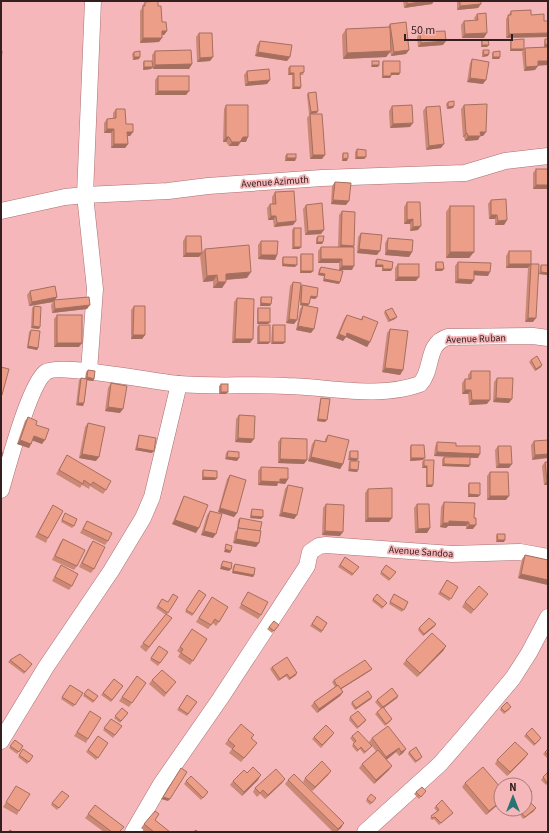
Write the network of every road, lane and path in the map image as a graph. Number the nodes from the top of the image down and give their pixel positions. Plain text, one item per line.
1 (93, 1) edge
2 (548, 156) edge
3 (85, 195) junction
4 (1, 211) edge
5 (548, 338) edge
6 (89, 371) junction
7 (179, 384) junction
8 (1, 490) edge
9 (548, 557) edge
10 (548, 617) edge
11 (1, 741) edge
12 (133, 832) edge
13 (365, 832) edge

1 - 3 street
2 - 3 street, Avenue Azimuth
3 - 4 street, Avenue Azimuth
3 - 6 street
5 - 7 street, Avenue Ruban
6 - 7 street
6 - 8 street
7 - 11 street
9 - 12 street, Avenue Sandoa
10 - 13 street

